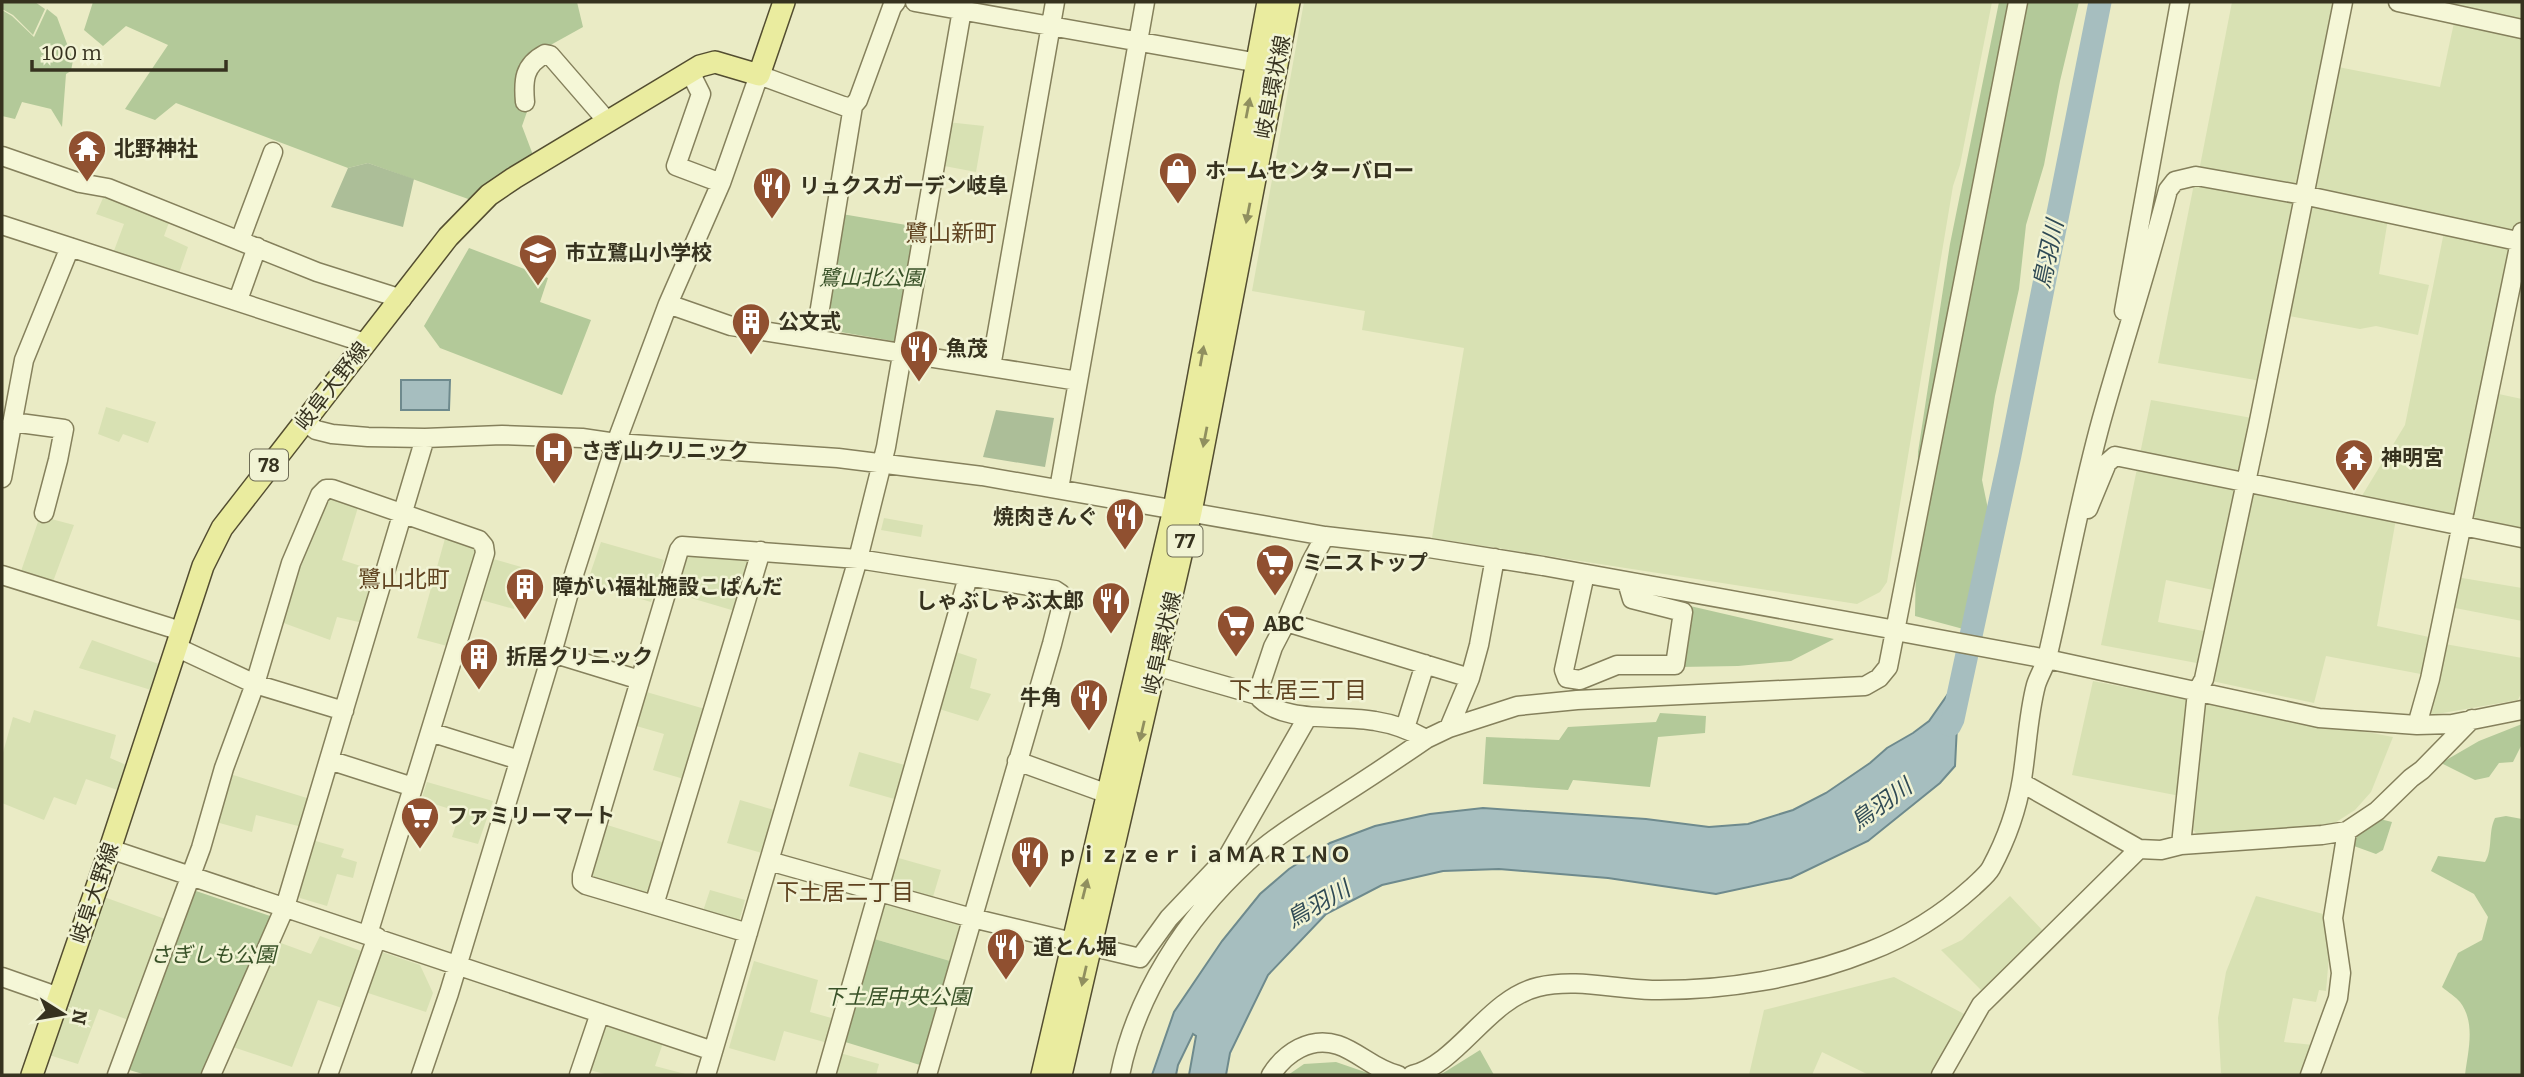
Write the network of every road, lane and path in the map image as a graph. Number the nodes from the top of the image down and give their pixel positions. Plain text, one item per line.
1 (897, 2) edge
2 (915, 2) edge
3 (1055, 2) edge
4 (1145, 2) edge
5 (1268, 2) edge
6 (1289, 2) edge
7 (2018, 2) edge
8 (2180, 2) edge
9 (2343, 2) edge
10 (2398, 2) edge
11 (782, 3) edge
12 (962, 10) junction
13 (1050, 26) junction
14 (2522, 29) edge
15 (1138, 41) junction
16 (1267, 64) junction
17 (690, 72) junction
18 (759, 75) junction
19 (525, 102) dead end
20 (853, 106) junction
21 (608, 122) junction
22 (273, 152) dead end
23 (2, 156) edge
24 (722, 183) junction
25 (2303, 195) junction
26 (2, 225) edge
27 (2522, 238) edge
28 (240, 240) junction
29 (70, 247) junction
30 (257, 247) junction
31 (402, 299) junction
32 (238, 300) junction
33 (668, 304) junction
34 (815, 339) junction
35 (365, 343) junction
36 (904, 353) junction
37 (990, 367) junction
38 (1078, 381) junction
39 (2110, 390) junction
40 (304, 421) junction
41 (12, 422) junction
42 (425, 438) junction
43 (616, 443) junction
44 (882, 463) junction
45 (2, 478) edge
46 (2246, 483) junction
47 (1059, 489) junction
48 (1182, 510) junction
49 (403, 512) junction
50 (44, 513) dead end
51 (2462, 525) junction
52 (1325, 536) junction
53 (2522, 538) edge
54 (2070, 546) junction
55 (761, 551) junction
56 (1494, 558) junction
57 (858, 559) junction
58 (1585, 574) junction
59 (2, 575) edge
60 (968, 577) junction
61 (1627, 582) junction
62 (1286, 622) junction
63 (1901, 632) junction
64 (179, 639) junction
65 (552, 653) junction
66 (2042, 658) junction
67 (1425, 664) junction
68 (1156, 666) junction
69 (1470, 678) junction
70 (640, 680) junction
71 (255, 684) junction
72 (2197, 692) junction
73 (1257, 695) junction
74 (2522, 710) edge
75 (344, 711) junction
76 (1307, 718) junction
77 (2472, 719) junction
78 (2417, 725) junction
79 (1405, 728) junction
80 (1449, 728) junction
81 (430, 732) junction
82 (1426, 739) junction
83 (519, 760) junction
84 (329, 761) junction
85 (1017, 761) junction
86 (2022, 783) junction
87 (413, 787) junction
88 (1108, 794) junction
89 (2347, 831) junction
90 (2181, 845) junction
91 (110, 849) junction
92 (2140, 849) junction
93 (769, 861) junction
94 (191, 876) junction
95 (878, 892) junction
96 (654, 905) junction
97 (285, 907) junction
98 (972, 918) junction
99 (748, 933) junction
100 (373, 936) junction
101 (1081, 946) junction
102 (457, 965) junction
103 (2, 977) edge
104 (59, 997) junction
105 (600, 1013) junction
106 (713, 1051) junction
107 (32, 1075) edge
108 (117, 1075) edge
109 (211, 1075) edge
110 (328, 1075) edge
111 (421, 1075) edge
112 (579, 1075) edge
113 (706, 1075) edge
114 (826, 1075) edge
115 (927, 1075) edge
116 (1042, 1075) edge
117 (1062, 1075) edge
118 (1120, 1075) edge
119 (1271, 1075) edge
120 (1398, 1075) edge
121 (1412, 1075) edge
122 (1941, 1075) edge
123 (2310, 1075) edge

1 - 20 street
2 - 12 street
3 - 13 street
4 - 15 street
5 - 16 main road, 岐阜環状線 / 77
6 - 16 main road, 岐阜環状線 / 77
7 - 63 street
8 - 39 street
9 - 25 street
10 - 14 street
11 - 18 main road
12 - 13 street
12 - 36 street
13 - 15 street
13 - 37 street
15 - 16 street
15 - 38 street
16 - 48 main road, 岐阜環状線 / 77
17 - 18 main road, 岐阜大野線 / 78
17 - 21 main road, 岐阜大野線 / 78
17 - 24 street
18 - 20 street
18 - 24 street
19 - 21 street
20 - 34 street
21 - 31 main road, 岐阜大野線 / 78
22 - 28 street
23 - 28 street
24 - 33 street
25 - 27 street
25 - 39 street
25 - 46 street
26 - 29 street
27 - 51 street
28 - 30 street
29 - 32 street
29 - 41 street
30 - 31 street
30 - 32 street
31 - 35 main road, 岐阜大野線 / 78
32 - 35 street
33 - 34 street
33 - 43 street
34 - 36 street
35 - 40 main road, 岐阜大野線 / 78
36 - 37 street
36 - 44 street
37 - 38 street
38 - 47 street
39 - 54 street
40 - 42 street
40 - 64 main road, 岐阜大野線 / 78
41 - 45 street
41 - 50 street
42 - 43 street
42 - 49 street
43 - 44 street
43 - 65 street
44 - 47 street
44 - 57 street
46 - 51 street
46 - 54 street
46 - 72 street
47 - 48 street
48 - 52 street
48 - 68 main road, 岐阜環状線 / 77
48 - 88 main road, 岐阜環状線 / 77
49 - 71 street
49 - 75 street
49 - 81 street
51 - 53 street
51 - 78 street
52 - 56 street
52 - 62 street
54 - 66 street
55 - 57 street
55 - 70 street
55 - 96 street
56 - 58 street
56 - 69 street
57 - 60 street
57 - 93 street
58 - 61 street
58 - 61 street
59 - 64 street
60 - 85 street
60 - 95 street
61 - 63 street
62 - 67 street
62 - 73 street
63 - 66 street
63 - 80 street
64 - 71 street
64 - 91 main road, 岐阜大野線 / 78
65 - 70 street
65 - 83 street
66 - 72 street
66 - 86 street
67 - 69 street
67 - 79 street
68 - 73 street
68 -> 101 main road, 岐阜環状線 / 77
69 - 80 street
70 - 96 street
71 - 75 street
71 - 94 street
72 - 78 street
72 - 90 street
73 - 76 street
74 - 77 street
75 - 84 street
76 - 79 street
76 - 101 street
77 - 78 street
77 - 89 street
79 - 82 street
80 - 82 street
81 - 83 street
81 - 87 street
82 - 118 street
83 - 102 street
84 - 87 street
84 - 97 street
85 - 88 street
85 - 98 street
86 - 92 street
86 - 121 street
87 - 100 street
101 -> 88 main road, 岐阜環状線 / 77
89 - 90 street
89 - 123 street
90 - 92 street
91 - 94 street
91 - 104 main road, 岐阜大野線 / 78
92 - 122 street
93 - 95 street
93 - 99 street
94 - 97 street
94 - 108 street
95 - 98 street
95 - 114 street
96 - 99 street
97 - 100 street
97 - 109 street
98 - 101 street
98 - 115 street
99 - 106 street
100 - 102 street
100 - 110 street
101 - 116 main road, 岐阜環状線 / 77
101 -> 117 main road, 岐阜環状線 / 77
102 - 105 street
102 - 111 street
103 - 104 street
104 - 107 main road, 岐阜大野線 / 78
105 - 106 street
105 - 112 street
106 - 113 street
119 - 120 street

